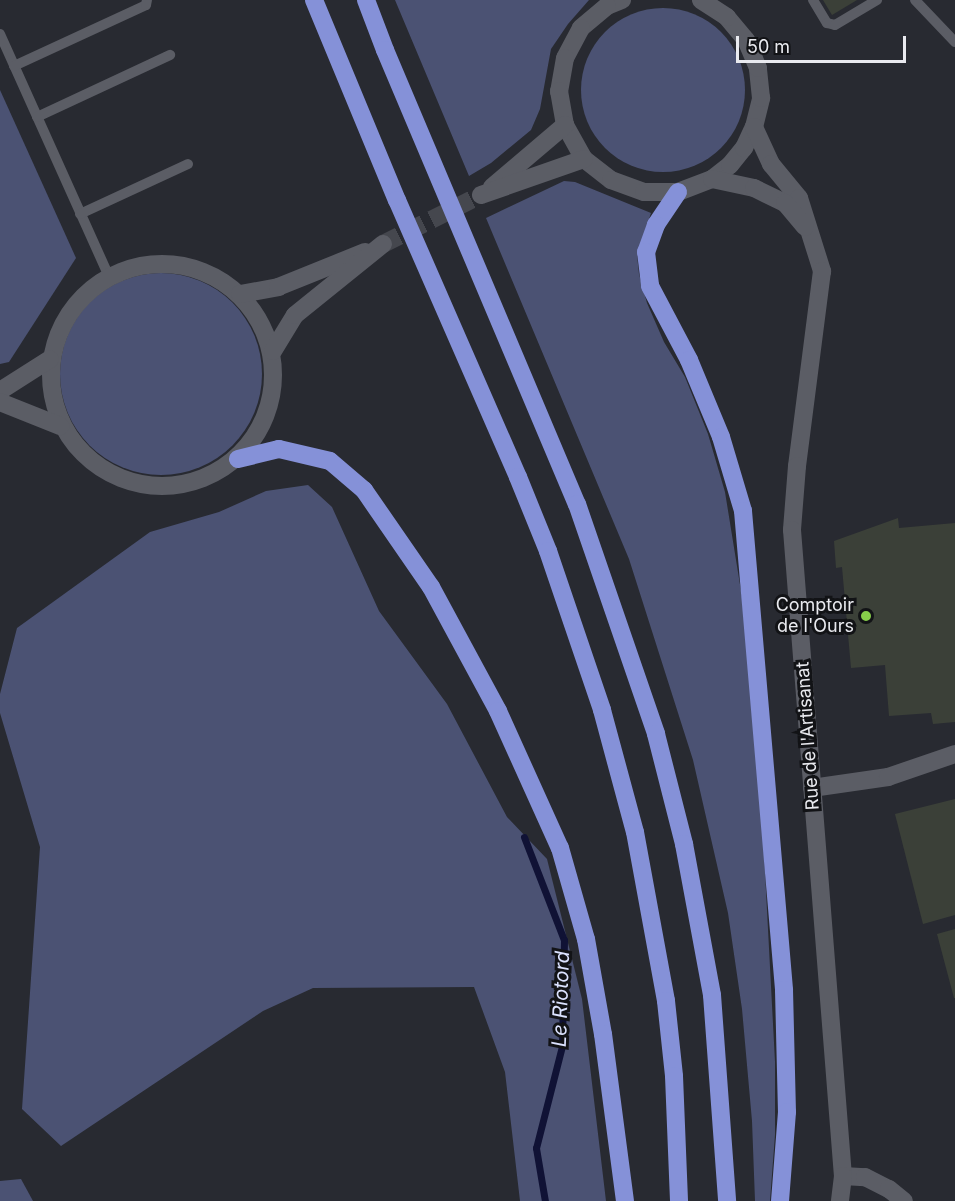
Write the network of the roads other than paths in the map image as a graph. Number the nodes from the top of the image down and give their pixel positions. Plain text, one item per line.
1 (147, 0) edge
2 (315, 0) edge
3 (366, 0) edge
4 (622, 0) edge
5 (701, 0) edge
6 (813, 0) edge
7 (878, 0) edge
8 (915, 0) edge
9 (0, 34) edge
10 (955, 42) edge
11 (170, 55) dead end
12 (14, 66) junction
13 (37, 117) junction
14 (565, 125) junction
15 (754, 128) junction
16 (584, 159) junction
17 (188, 164) dead end
18 (712, 179) junction
19 (678, 192) junction
20 (80, 213) junction
21 (813, 238) junction
22 (109, 277) junction
23 (240, 294) junction
24 (273, 351) junction
25 (50, 359) junction
26 (0, 391) edge
27 (0, 402) edge
28 (60, 426) junction
29 (238, 459) junction
30 (955, 753) edge
31 (812, 788) junction
32 (843, 1176) junction
33 (625, 1201) edge
34 (680, 1201) edge
35 (727, 1201) edge
36 (780, 1201) edge
37 (840, 1201) edge
38 (904, 1201) edge

1 - 12 lane
2 - 34 highway
3 - 35 highway
4 - 14 main road
5 - 15 main road
6 - 7 lane
8 - 10 lane
9 - 12 lane
11 - 13 lane
12 - 13 lane
13 - 20 lane
14 - 16 main road
14 - 16 main road
15 - 18 main road
15 - 21 main road, Rue de l'Artisanat
16 - 19 main road
17 - 20 lane
18 - 19 main road
18 - 21 main road, Rue de l'Artisanat
19 - 36 highway
20 - 22 lane
21 - 31 main road, Rue de l'Artisanat
22 - 23 main road
22 - 25 main road
23 - 24 main road
23 - 24 main road
24 - 29 main road
25 - 26 main road
25 - 28 main road
27 - 28 main road
28 - 29 main road
29 - 33 highway
30 - 31 main road
31 - 32 main road, Rue de l'Artisanat
32 - 37 main road, Rue de l'Artisanat
32 - 38 main road

